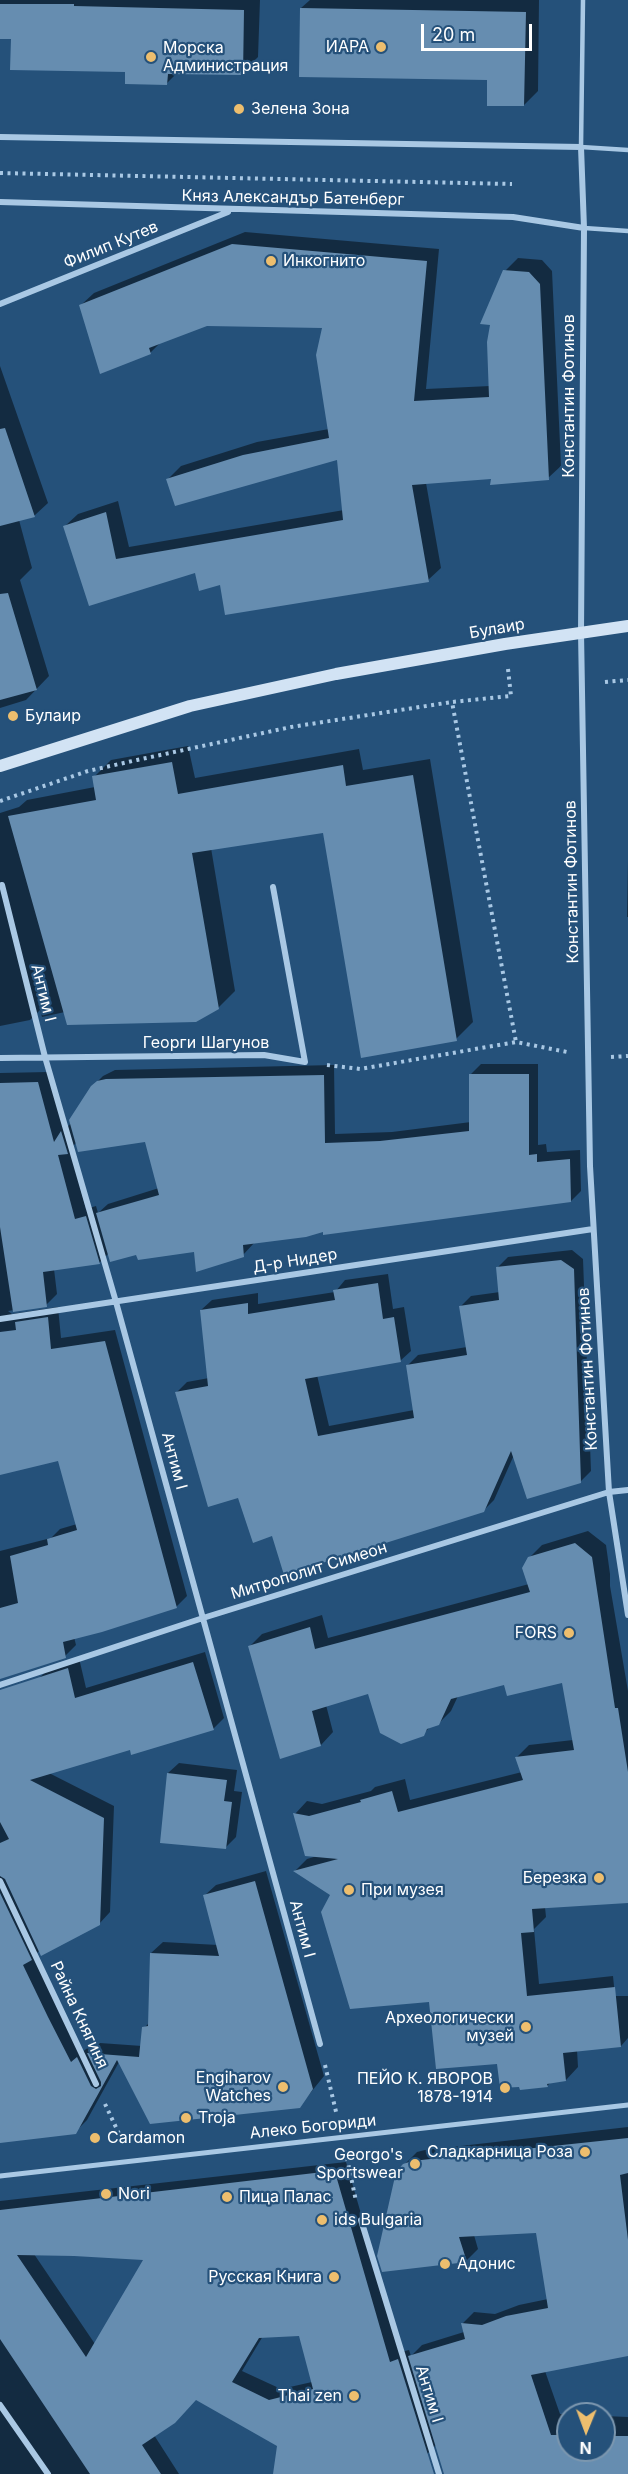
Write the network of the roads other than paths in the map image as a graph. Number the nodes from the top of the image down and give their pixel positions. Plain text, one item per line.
1 (583, 0) edge
2 (0, 137) edge
3 (581, 147) junction
4 (628, 150) edge
5 (0, 202) edge
6 (232, 210) junction
7 (584, 228) junction
8 (628, 231) edge
9 (0, 304) edge
10 (628, 626) edge
11 (581, 632) junction
12 (0, 766) edge
13 (2, 885) dead end
14 (273, 887) dead end
15 (45, 1057) junction
16 (0, 1058) edge
17 (593, 1229) junction
18 (116, 1302) junction
19 (0, 1319) edge
20 (628, 1490) edge
21 (609, 1492) junction
22 (628, 1616) edge
23 (203, 1618) junction
24 (0, 1685) edge
25 (0, 1881) edge
26 (320, 2044) dead end
27 (96, 2084) road end
28 (628, 2105) edge
29 (0, 2176) edge
30 (361, 2220) dead end
31 (0, 2405) edge
32 (48, 2474) edge
33 (439, 2474) edge

1 - 3 lane
2 - 3 street
3 - 4 lane
3 - 7 street, Константин Фотинов
5 - 6 street, Княз Александър Батенберг
6 - 7 street, Княз Александър Батенберг
6 - 9 street, Филип Кутев
7 - 8 lane
7 - 11 street, Константин Фотинов
10 - 11 main road, Булаир
11 - 12 main road, Булаир
11 - 17 street, Константин Фотинов
13 - 15 street, Антим I
14 - 15 street, Георги Шагунов
15 - 16 street, Георги Шагунов
15 - 18 street, Антим I
17 - 18 street, Д-р Нидер
17 - 21 street, Константин Фотинов
18 - 19 street, Д-р Нидер
18 - 23 street, Антим I
20 - 21 street, Митрополит Симеон
21 - 22 street, Константин Фотинов
21 - 23 street, Митрополит Симеон
23 - 24 street, Митрополит Симеон
23 - 26 street, Антим I
25 - 27 street, Райна Княгиня
28 - 29 street, Алеко Богориди
30 - 33 street, Антим I
31 - 32 street

